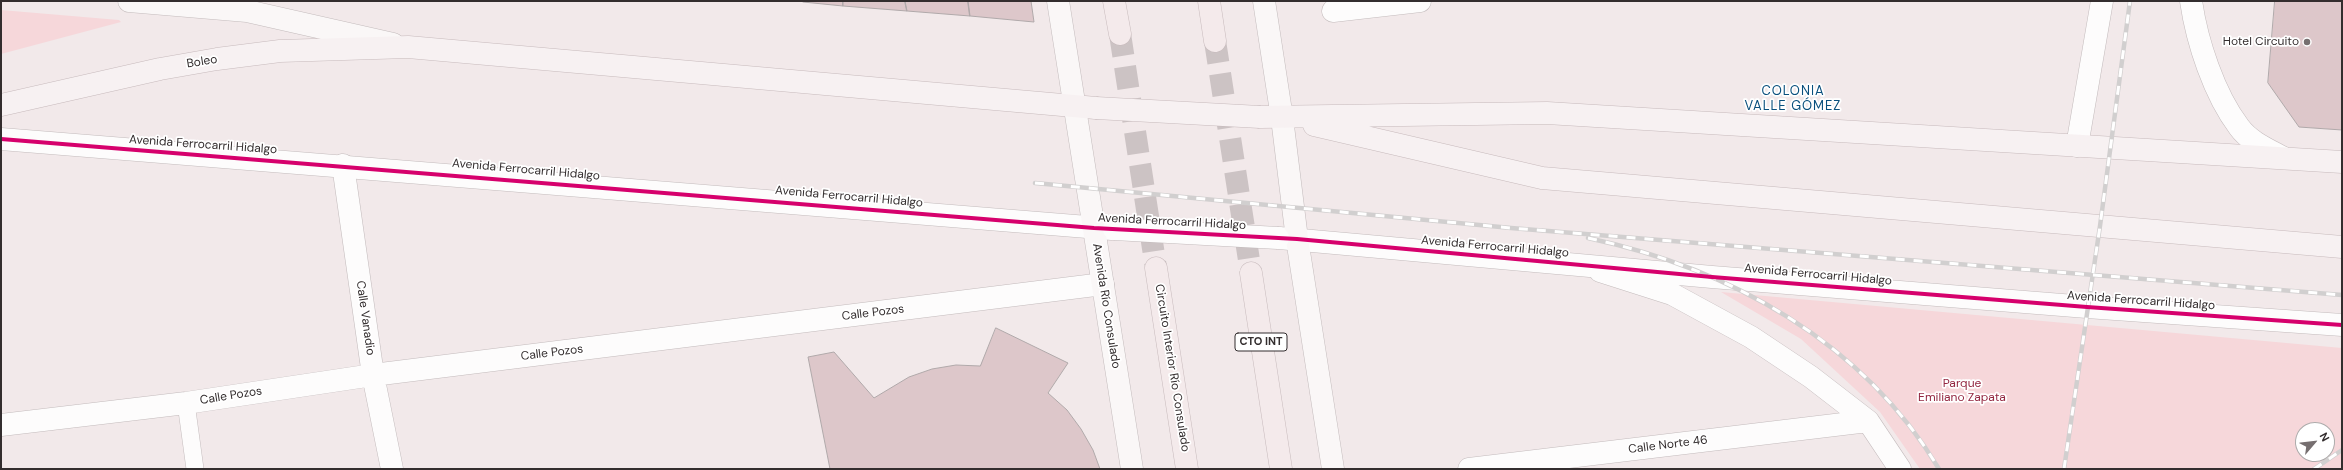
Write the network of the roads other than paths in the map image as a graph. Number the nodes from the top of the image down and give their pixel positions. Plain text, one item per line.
1 (130, 1) edge
2 (1058, 1) edge
3 (1114, 1) edge
4 (1208, 1) edge
5 (1264, 1) edge
6 (1420, 1) edge
7 (2102, 1) edge
8 (2191, 1) edge
9 (1333, 11) dead end
10 (1120, 34) tunnel mouth
11 (1215, 41) tunnel mouth
12 (408, 47) junction
13 (1, 105) edge
14 (1074, 107) junction
15 (1282, 118) junction
16 (1, 139) edge
17 (2077, 146) junction
18 (2282, 157) junction
19 (2342, 162) edge
20 (343, 165) junction
21 (1104, 228) junction
22 (1288, 238) junction
23 (2342, 247) edge
24 (1580, 265) junction
25 (1156, 268) tunnel mouth
26 (1251, 273) tunnel mouth
27 (1103, 284) junction
28 (2342, 325) edge
29 (373, 375) junction
30 (186, 403) junction
31 (1868, 421) junction
32 (1, 426) edge
33 (195, 469) edge
34 (392, 469) edge
35 (1132, 469) edge
36 (1188, 469) edge
37 (1281, 469) edge
38 (1333, 469) edge
39 (1469, 469) edge
40 (1900, 469) edge

1 - 12 main road
2 - 14 main road, Avenida Río Consulado
3 - 10 highway
4 - 11 highway
5 - 15 main road
6 - 9 street
7 - 17 street
8 - 18 street
12 - 13 main road, Boleo
12 - 14 main road
14 - 15 main road, bridge
14 - 21 main road, Avenida Río Consulado
15 - 17 main road
15 - 22 main road
15 - 23 main road
16 - 20 street, Avenida Ferrocarril Hidalgo
17 - 18 main road
18 - 19 main road
20 - 21 street, Avenida Ferrocarril Hidalgo
20 - 29 street, Calle Vanadio
21 - 22 street, Avenida Ferrocarril Hidalgo, bridge
21 - 27 main road, Avenida Río Consulado
22 - 24 street, Avenida Ferrocarril Hidalgo
22 - 38 main road
24 - 28 street, Avenida Ferrocarril Hidalgo
24 - 31 street
25 - 36 highway, Circuito Interior Río Consulado
26 - 37 highway, CTO INT
27 - 29 street, Calle Pozos
27 - 35 main road, Avenida Río Consulado
29 - 30 street, Calle Pozos
29 - 34 street, Calle Vanadio
30 - 32 street, Calle Pozos
30 - 33 lane
31 - 39 street, Calle Norte 46
31 - 40 street

